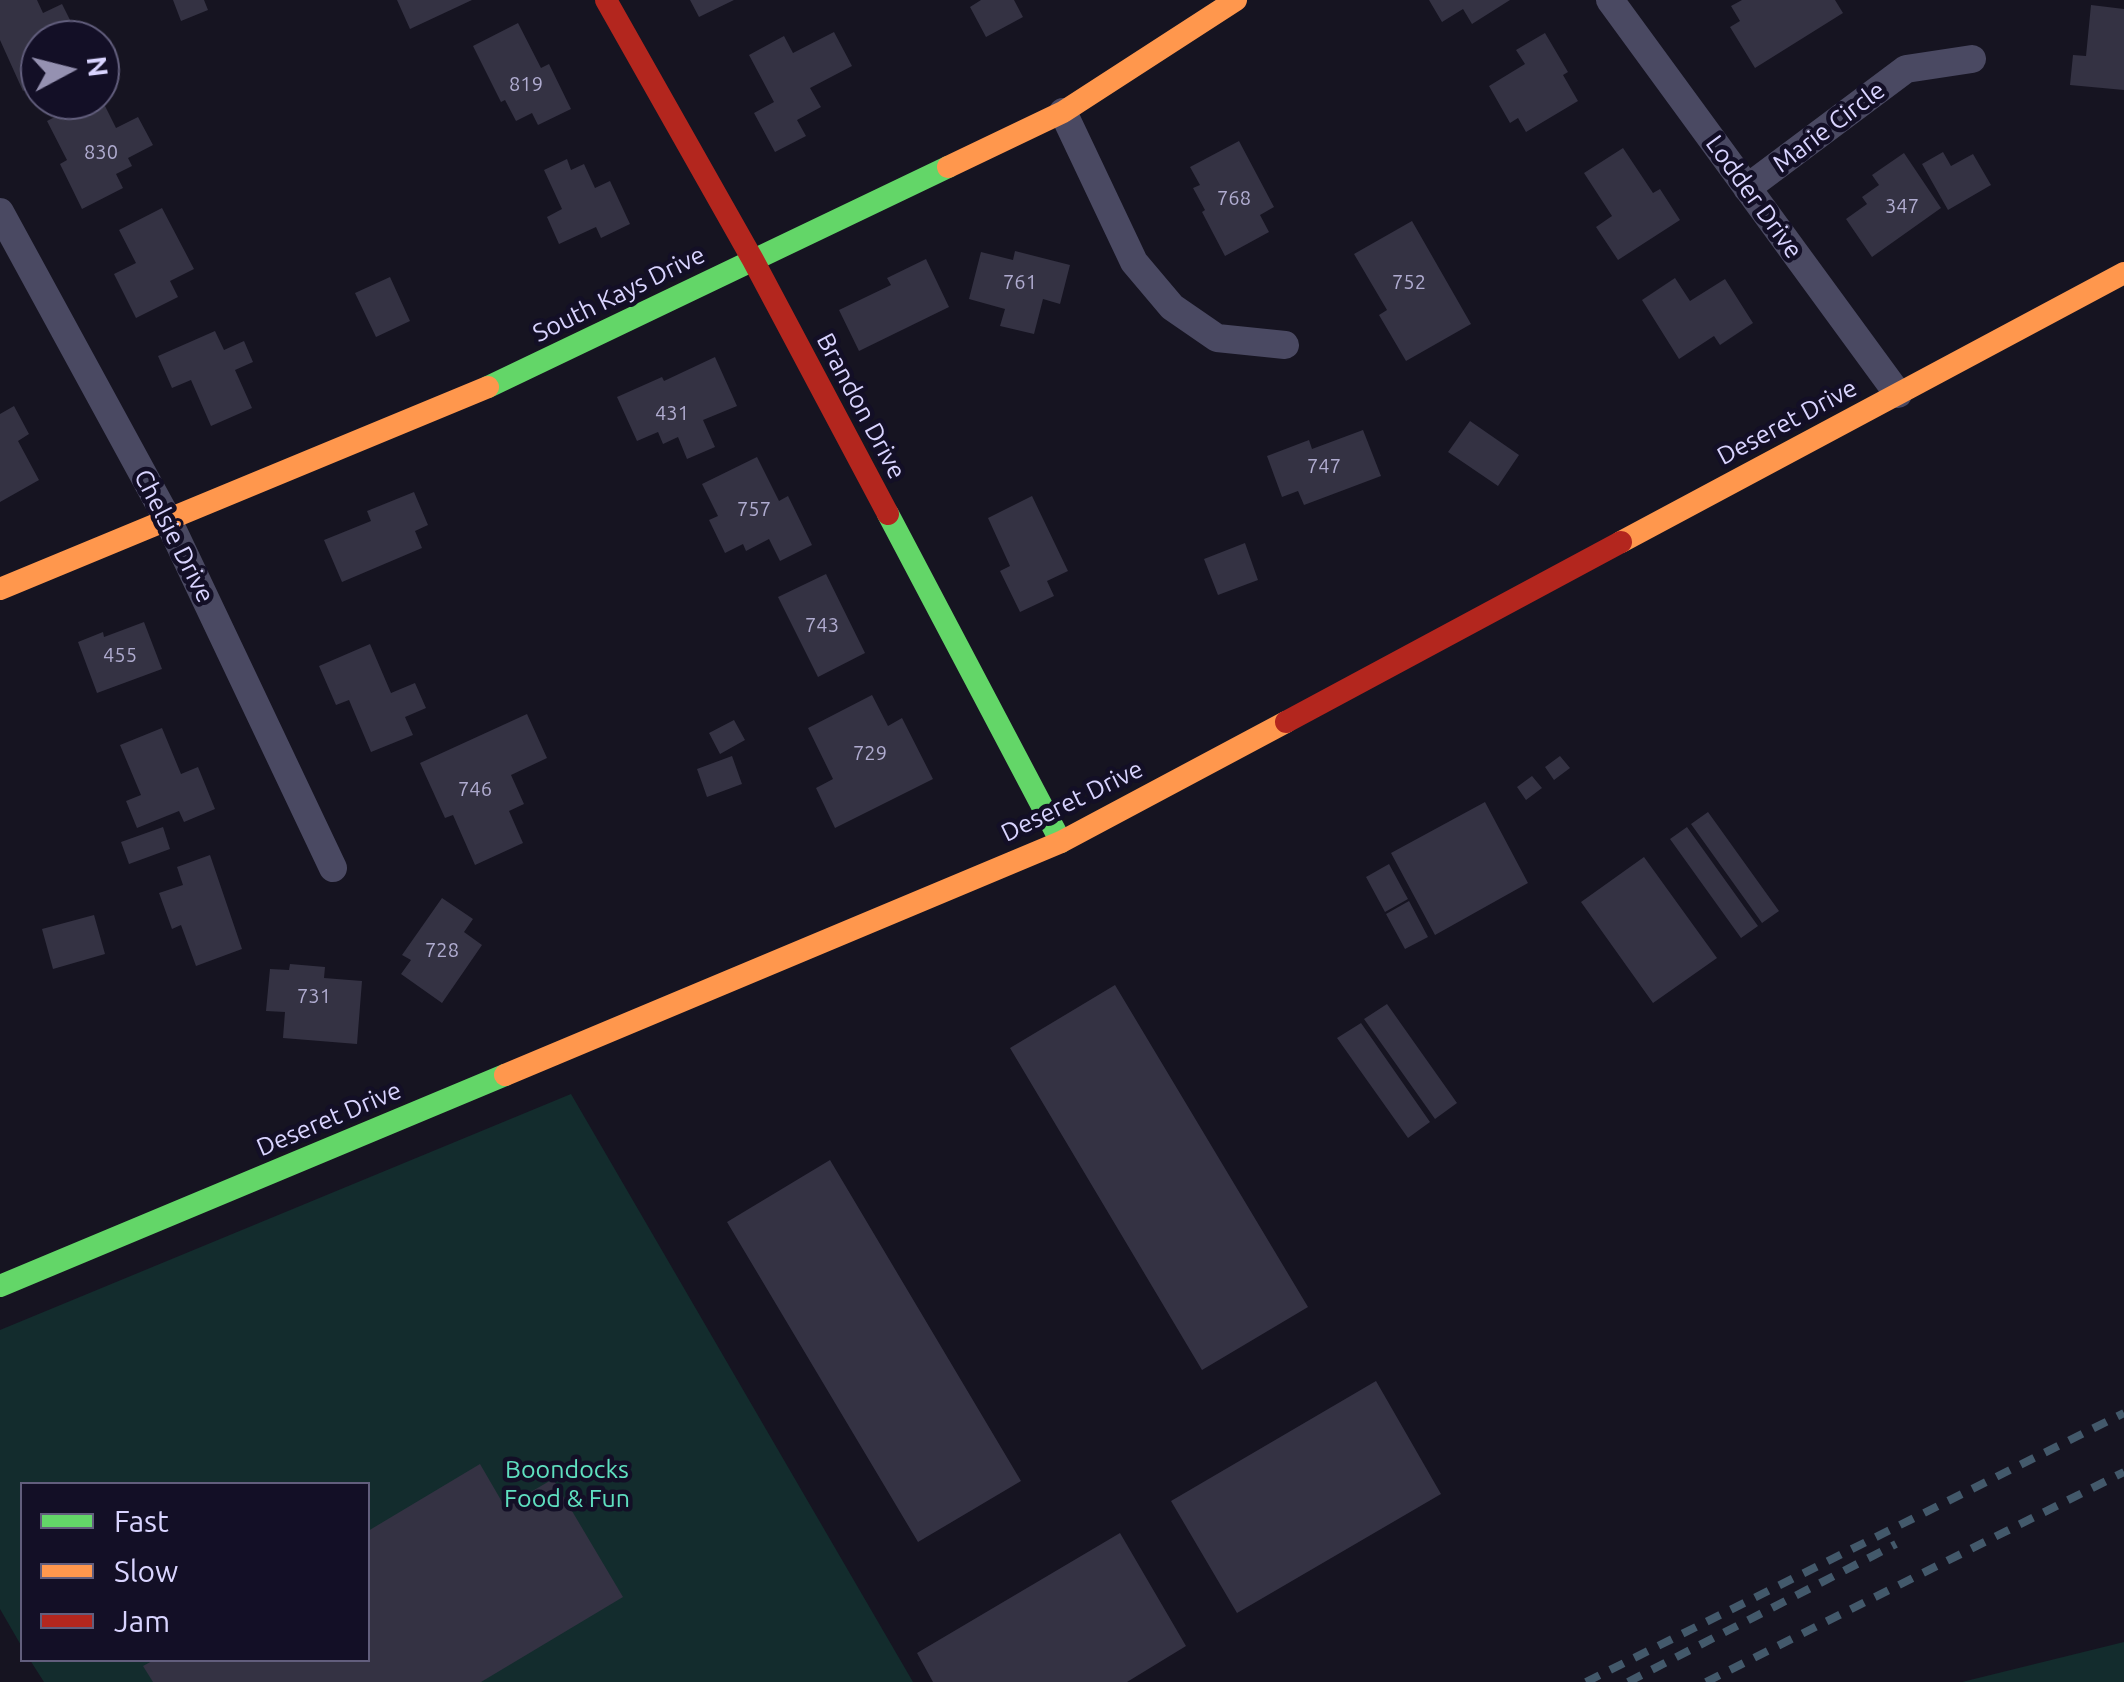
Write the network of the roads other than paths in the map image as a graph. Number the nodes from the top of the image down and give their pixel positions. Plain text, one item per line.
1 (606, 0) edge
2 (1236, 0) edge
3 (1610, 0) edge
4 (1972, 60) dead end
5 (1064, 112) junction
6 (1747, 188) junction
7 (0, 212) edge
8 (753, 260) junction
9 (2124, 273) edge
10 (1286, 345) dead end
11 (1898, 394) junction
12 (168, 520) junction
13 (0, 589) edge
14 (1061, 842) junction
15 (334, 868) dead end
16 (0, 1286) edge

1 - 8 street, Brandon Drive
2 - 5 street, South Kays Drive
3 - 6 street, Lodder Drive
4 - 6 street, Marie Circle
5 - 8 street, South Kays Drive
5 - 10 street
6 - 11 street, Lodder Drive
7 - 12 street, Chelsie Drive
8 - 12 street, South Kays Drive
8 - 14 street, Brandon Drive
9 - 11 street, Deseret Drive
11 - 14 street, Deseret Drive
12 - 13 street, South Kays Drive
12 - 15 street, Chelsie Drive
14 - 16 street, Deseret Drive

